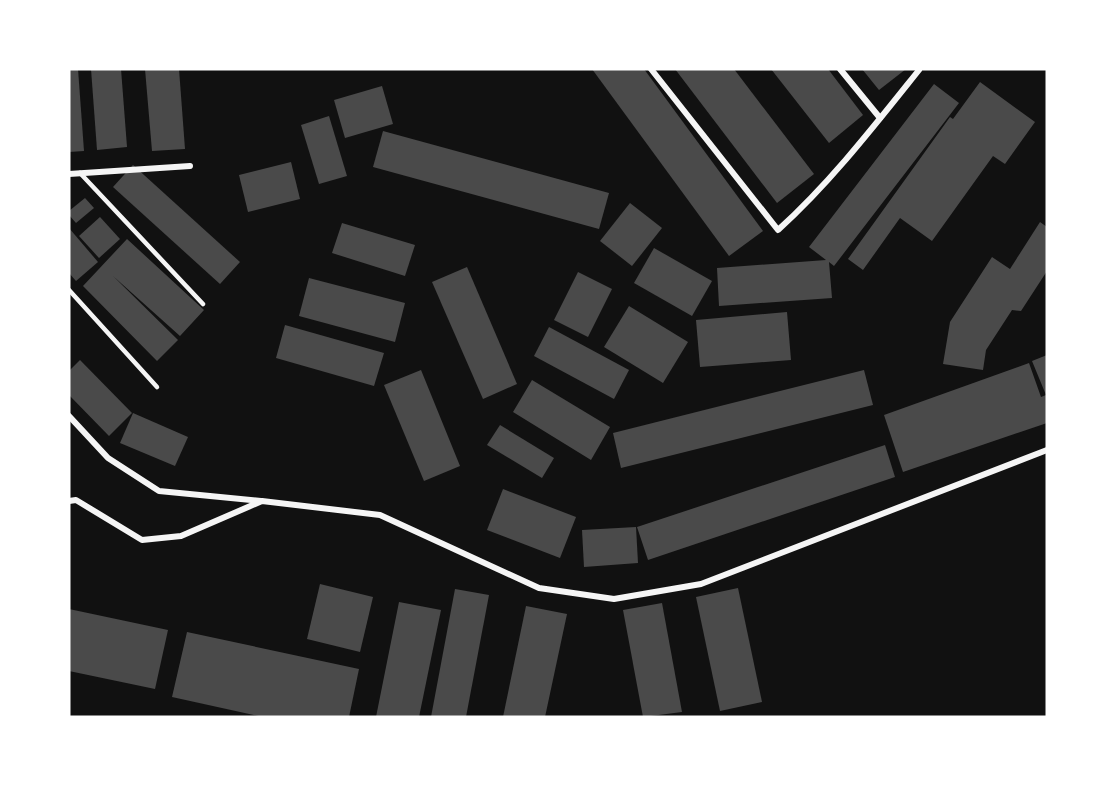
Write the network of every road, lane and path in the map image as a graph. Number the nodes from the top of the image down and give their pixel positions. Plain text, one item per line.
1 (651, 69) edge
2 (840, 69) edge
3 (919, 70) edge
4 (880, 118) junction
5 (190, 166) dead end
6 (80, 173) junction
7 (69, 174) edge
8 (69, 290) edge
9 (203, 304) dead end
10 (157, 387) dead end
11 (69, 416) edge
12 (1047, 450) edge
13 (69, 501) edge
14 (262, 501) junction

1 - 4 street
2 - 4 street
3 - 4 street
5 - 6 street
6 - 7 street
6 - 9 lane
8 - 10 lane
11 - 14 street
12 - 14 street
13 - 14 street

